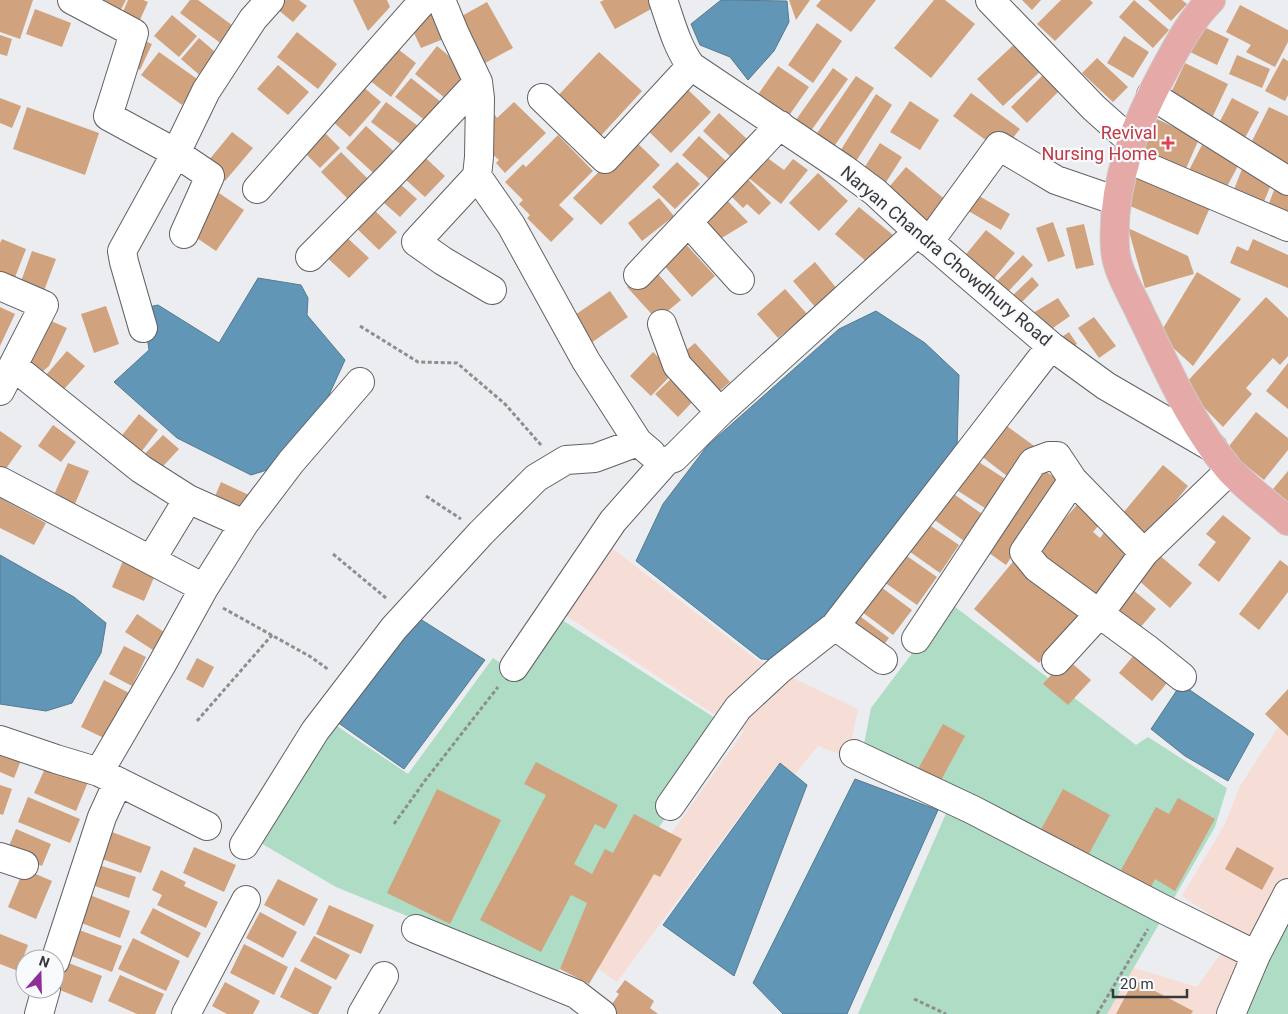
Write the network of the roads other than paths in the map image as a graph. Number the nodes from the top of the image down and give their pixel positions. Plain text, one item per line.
1 (72, 0) edge
2 (270, 0) edge
3 (424, 0) edge
4 (441, 0) edge
5 (663, 0) edge
6 (990, 0) edge
7 (1211, 0) edge
8 (691, 66) junction
9 (478, 82) junction
10 (1150, 95) junction
11 (542, 98) dead end
12 (780, 125) junction
13 (1128, 150) junction
14 (176, 153) junction
15 (477, 176) junction
16 (1288, 181) edge
17 (257, 189) dead end
18 (1117, 202) junction
19 (688, 222) junction
20 (1288, 228) edge
21 (184, 234) dead end
22 (924, 237) junction
23 (310, 257) dead end
24 (638, 275) dead end
25 (740, 280) dead end
26 (0, 286) edge
27 (492, 290) dead end
28 (662, 324) dead end
29 (144, 328) dead end
30 (1051, 346) junction
31 (13, 366) junction
32 (360, 382) dead end
33 (0, 391) edge
34 (720, 412) junction
35 (638, 442) junction
36 (1213, 448) junction
37 (666, 461) junction
38 (1230, 470) junction
39 (1073, 480) junction
40 (0, 481) edge
41 (188, 499) junction
42 (1288, 521) edge
43 (244, 524) junction
44 (1144, 553) junction
45 (150, 560) junction
46 (201, 592) junction
47 (1099, 614) junction
48 (836, 626) junction
49 (916, 639) dead end
50 (883, 660) dead end
51 (1056, 661) dead end
52 (514, 667) road end
53 (1182, 677) dead end
54 (0, 740) edge
55 (854, 754) dead end
56 (108, 777) junction
57 (670, 806) dead end
58 (206, 826) dead end
59 (244, 845) dead end
60 (1288, 894) edge
61 (246, 900) dead end
62 (416, 929) dead end
63 (59, 949) edge
64 (1256, 955) junction
65 (384, 976) dead end
66 (43, 999) edge
67 (38, 1014) edge
68 (186, 1014) edge
69 (362, 1014) edge
70 (602, 1014) edge
71 (1231, 1014) edge

1 - 14 street
2 - 14 street
3 - 17 street
4 - 9 street
5 - 8 street, Naryan Chandra Chowdhury Road
6 - 13 street
7 - 10 main road
8 - 11 street
8 - 12 street, Naryan Chandra Chowdhury Road
9 - 15 street
9 - 23 street
10 - 13 main road
10 - 16 street
12 - 19 street
12 - 22 street, Naryan Chandra Chowdhury Road
13 - 18 main road
13 - 20 street
14 - 21 street
14 - 29 street
15 - 27 street
15 - 35 street
18 - 22 street
18 - 36 main road
19 - 24 street
19 - 25 street
22 - 30 street, Naryan Chandra Chowdhury Road
22 - 34 street
26 - 31 street
28 - 34 street
30 - 36 street, Naryan Chandra Chowdhury Road
30 - 48 street
31 - 33 street
31 - 41 street
32 - 43 street
34 - 37 street
35 - 37 street
35 - 59 street
36 - 38 main road
37 - 52 street
38 - 42 main road
38 - 44 street
39 - 44 street
39 - 47 street
39 - 49 street
40 - 45 street
41 - 43 street
41 - 45 street
43 - 46 street
44 - 47 street
45 - 46 street
46 - 56 street
47 - 51 street
47 - 53 street
48 - 50 street
48 - 57 street
54 - 56 street
55 - 64 street
56 - 58 street
56 - 63 street
60 - 64 street
61 - 68 street
62 - 70 street
64 - 71 street
65 - 69 street
66 - 67 street

